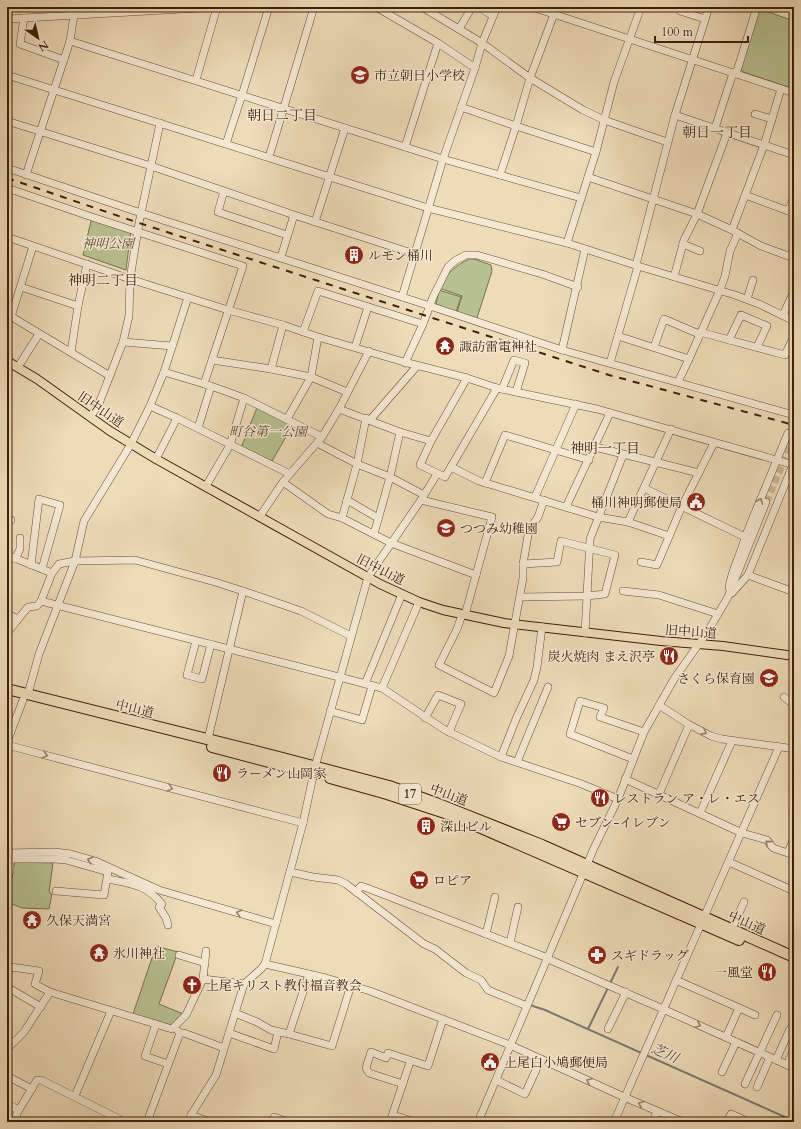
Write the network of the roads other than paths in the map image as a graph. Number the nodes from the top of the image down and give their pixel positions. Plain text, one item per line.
1 (217, 7) edge
2 (268, 7) edge
3 (314, 7) edge
4 (376, 7) edge
5 (393, 7) edge
6 (422, 7) edge
7 (472, 7) edge
8 (479, 7) edge
9 (496, 7) edge
10 (532, 7) edge
11 (641, 7) edge
12 (681, 7) edge
13 (709, 7) edge
14 (757, 7) edge
15 (766, 7) edge
16 (388, 14) junction
17 (554, 14) junction
18 (74, 15) junction
19 (493, 16) junction
20 (794, 17) edge
21 (24, 18) junction
22 (7, 19) edge
23 (705, 19) junction
24 (459, 29) junction
25 (629, 40) junction
26 (70, 41) junction
27 (438, 43) junction
28 (482, 43) junction
29 (692, 59) junction
30 (64, 60) junction
31 (475, 68) junction
32 (735, 73) junction
33 (7, 75) edge
34 (530, 78) junction
35 (196, 80) junction
36 (55, 89) junction
37 (781, 89) junction
38 (794, 93) edge
39 (242, 95) junction
40 (461, 107) junction
41 (284, 108) junction
42 (755, 114) dead end
43 (674, 115) junction
44 (772, 119) junction
45 (604, 120) junction
46 (7, 121) edge
47 (160, 123) junction
48 (516, 126) junction
49 (345, 128) junction
50 (716, 128) junction
51 (41, 132) junction
52 (727, 133) junction
53 (667, 142) junction
54 (226, 144) junction
55 (764, 145) junction
56 (405, 147) junction
57 (596, 152) junction
58 (794, 155) edge
59 (269, 158) junction
60 (443, 158) junction
61 (150, 166) junction
62 (7, 168) edge
63 (26, 175) junction
64 (500, 175) junction
65 (329, 176) junction
66 (588, 177) junction
67 (7, 188) edge
68 (224, 191) junction
69 (745, 195) junction
70 (794, 197) edge
71 (581, 198) junction
72 (653, 199) junction
73 (428, 208) junction
74 (791, 212) edge
75 (141, 213) junction
76 (697, 214) junction
77 (294, 215) junction
78 (315, 222) junction
79 (735, 231) junction
80 (138, 232) junction
81 (287, 235) junction
82 (7, 237) edge
83 (567, 242) junction
84 (683, 244) junction
85 (33, 246) junction
86 (586, 249) junction
87 (700, 251) dead end
88 (415, 254) junction
89 (281, 257) junction
90 (794, 258) edge
91 (87, 264) junction
92 (637, 266) junction
93 (674, 277) junction
94 (130, 279) junction
95 (753, 280) dead end
96 (21, 287) junction
97 (578, 287) junction
98 (720, 290) junction
99 (794, 292) edge
100 (188, 297) junction
101 (402, 297) junction
102 (747, 299) junction
103 (78, 306) junction
104 (430, 306) junction
105 (368, 307) junction
106 (228, 310) junction
107 (9, 315) edge
108 (783, 315) junction
109 (794, 321) edge
110 (423, 324) junction
111 (283, 325) junction
112 (303, 332) junction
113 (699, 333) junction
114 (39, 334) junction
115 (618, 336) junction
116 (794, 336) edge
117 (318, 337) junction
118 (729, 340) junction
119 (123, 342) junction
120 (172, 346) junction
121 (355, 347) junction
122 (654, 347) junction
123 (758, 347) junction
124 (562, 350) junction
125 (368, 351) junction
126 (71, 352) junction
127 (689, 358) junction
128 (212, 360) junction
129 (7, 361) edge
130 (405, 363) junction
131 (610, 363) junction
132 (417, 366) junction
133 (18, 367) junction
134 (271, 369) junction
135 (164, 372) junction
136 (110, 376) junction
137 (311, 377) junction
138 (467, 378) junction
139 (678, 382) junction
140 (208, 385) junction
141 (500, 389) junction
142 (347, 392) junction
143 (516, 392) junction
144 (244, 398) junction
145 (576, 404) junction
146 (150, 406) junction
147 (339, 409) junction
148 (610, 412) junction
149 (794, 414) edge
150 (90, 418) junction
151 (177, 418) junction
152 (287, 419) junction
153 (368, 419) junction
154 (198, 428) junction
155 (671, 429) junction
156 (400, 432) junction
157 (794, 435) edge
158 (322, 436) junction
159 (431, 441) junction
160 (317, 443) junction
161 (714, 443) junction
162 (131, 444) junction
163 (230, 445) junction
164 (595, 447) junction
165 (556, 451) junction
166 (623, 455) junction
167 (156, 459) junction
168 (588, 460) junction
169 (776, 460) junction
170 (656, 462) junction
171 (357, 464) junction
172 (794, 464) edge
173 (451, 467) junction
174 (699, 473) junction
175 (290, 474) junction
176 (437, 474) junction
177 (390, 477) junction
178 (283, 482) junction
179 (485, 483) junction
180 (206, 486) junction
181 (644, 488) junction
182 (422, 497) junction
183 (535, 497) junction
184 (347, 500) junction
185 (544, 500) junction
186 (766, 502) tunnel mouth
187 (682, 506) junction
188 (566, 507) junction
189 (260, 516) junction
190 (598, 516) junction
191 (342, 518) junction
192 (378, 518) junction
193 (628, 522) junction
194 (374, 534) junction
195 (669, 536) junction
196 (745, 537) junction
197 (20, 538) dead end
198 (390, 543) junction
199 (589, 549) junction
200 (7, 555) edge
201 (15, 559) junction
202 (75, 561) junction
203 (642, 562) dead end
204 (523, 564) junction
205 (31, 565) junction
206 (42, 569) junction
207 (52, 573) junction
208 (476, 575) junction
209 (748, 575) junction
210 (368, 577) junction
211 (244, 591) junction
212 (623, 591) dead end
213 (794, 592) edge
214 (402, 594) junction
215 (587, 596) junction
216 (520, 597) junction
217 (728, 597) junction
218 (41, 601) junction
219 (419, 602) junction
220 (58, 605) junction
221 (7, 614) edge
222 (718, 614) junction
223 (464, 615) junction
224 (18, 619) junction
225 (514, 624) junction
226 (542, 627) junction
227 (7, 633) edge
228 (585, 633) junction
229 (351, 636) junction
230 (196, 641) junction
231 (699, 643) junction
232 (211, 644) junction
233 (230, 649) junction
234 (794, 656) edge
235 (339, 677) junction
236 (368, 685) junction
237 (548, 687) dead end
238 (382, 688) junction
239 (7, 689) edge
240 (7, 696) edge
241 (25, 697) junction
242 (784, 697) dead end
243 (659, 705) junction
244 (794, 705) edge
245 (330, 711) junction
246 (425, 718) junction
247 (689, 725) junction
248 (449, 732) junction
249 (644, 732) junction
250 (208, 739) junction
251 (732, 741) junction
252 (7, 744) edge
253 (780, 747) junction
254 (792, 747) edge
255 (501, 757) junction
256 (633, 759) junction
257 (517, 762) junction
258 (315, 770) junction
259 (626, 779) junction
260 (659, 794) junction
261 (618, 799) junction
262 (700, 813) junction
263 (303, 823) junction
264 (742, 832) junction
265 (794, 838) edge
266 (791, 854) edge
267 (8, 857) edge
268 (729, 862) junction
269 (586, 870) junction
270 (290, 872) junction
271 (110, 873) junction
272 (7, 880) edge
273 (358, 889) junction
274 (56, 891) dead end
275 (794, 891) edge
276 (495, 897) dead end
277 (744, 902) dead end
278 (518, 907) dead end
279 (703, 920) junction
280 (276, 924) junction
281 (168, 925) dead end
282 (732, 929) junction
283 (486, 934) junction
284 (510, 943) junction
285 (206, 951) dead end
286 (179, 955) dead end
287 (794, 957) edge
288 (548, 958) junction
289 (205, 963) junction
290 (265, 964) junction
291 (794, 964) edge
292 (7, 973) edge
293 (309, 974) junction
294 (203, 979) junction
295 (676, 980) junction
296 (244, 984) junction
297 (351, 985) junction
298 (7, 987) edge
299 (50, 992) junction
300 (626, 992) junction
301 (527, 1006) junction
302 (41, 1007) junction
303 (663, 1008) junction
304 (739, 1008) junction
305 (111, 1011) junction
306 (235, 1013) junction
307 (755, 1015) dead end
308 (777, 1015) dead end
309 (444, 1019) junction
310 (156, 1024) junction
311 (608, 1028) dead end
312 (790, 1029) dead end
313 (177, 1031) junction
314 (278, 1032) junction
315 (229, 1033) junction
316 (289, 1034) junction
317 (726, 1038) junction
318 (736, 1042) junction
319 (510, 1045) junction
320 (224, 1048) junction
321 (7, 1049) edge
322 (794, 1049) edge
323 (759, 1053) junction
324 (773, 1058) junction
325 (541, 1059) junction
326 (410, 1062) junction
327 (168, 1064) junction
328 (791, 1066) edge
329 (722, 1072) dead end
330 (7, 1076) edge
331 (496, 1080) junction
332 (403, 1084) junction
333 (745, 1084) dead end
334 (756, 1087) dead end
335 (32, 1089) junction
336 (75, 1096) junction
337 (624, 1097) junction
338 (7, 1104) edge
339 (19, 1110) junction
340 (657, 1111) junction
341 (190, 1118) edge
342 (392, 1118) edge
343 (674, 1120) edge
344 (15, 1122) edge
345 (125, 1122) edge
346 (147, 1122) edge
347 (210, 1122) edge
348 (272, 1122) edge
349 (288, 1122) edge
350 (415, 1122) edge
351 (478, 1122) edge
352 (614, 1122) edge
353 (653, 1122) edge
354 (683, 1122) edge
355 (727, 1122) edge
356 (749, 1122) edge

1 - 18 street
1 - 35 street
2 - 39 street
3 - 41 street
4 - 16 street
5 - 16 street
6 - 24 street
7 - 24 street
8 - 19 street
9 - 19 street
10 - 17 street
11 - 25 street
12 - 23 street
13 - 23 street
14 - 32 street
15 - 20 street
16 - 27 street
17 - 25 street
17 - 34 street
18 - 21 street
18 - 26 street
19 - 28 street
21 - 22 street
21 - 30 street
23 - 29 street
24 - 28 street
25 - 29 street
25 - 45 street
26 - 30 street
26 - 35 street
27 - 31 street
27 - 56 street
28 - 31 street
28 - 34 street
29 - 32 street
29 - 43 street
30 - 36 street
31 - 40 street
32 - 37 street
32 - 50 street
33 - 36 street
34 - 45 street
34 - 48 street
35 - 39 street
36 - 47 street
36 - 51 street
37 - 38 street
37 - 44 street
39 - 41 street
39 - 54 street
40 - 48 street
40 - 60 street
41 - 49 street
41 - 59 street
42 - 44 street
43 - 50 street
43 - 53 street
44 - 55 street
45 - 53 street
45 - 57 street
46 - 51 street
47 - 54 street
47 - 61 street
48 - 57 street
48 - 64 street
49 - 56 street
49 - 65 street
50 - 52 street
51 - 61 street
51 - 63 street
52 - 55 street
52 - 76 street
53 - 72 street
54 - 59 street
55 - 58 street
55 - 69 street
56 - 60 street
57 - 66 street
59 - 65 street
60 - 64 street
60 - 73 street
61 - 68 street
61 - 75 street
62 - 63 street
63 - 75 street
64 - 71 street
65 - 73 street
65 - 78 street
66 - 71 street
66 - 72 street
67 - 80 street
68 - 77 street
68 - 81 street
69 - 74 street
69 - 79 street
70 - 74 street
71 - 83 street
72 - 76 street
72 - 92 street
73 - 83 street
73 - 88 street
75 - 80 street
75 - 89 street
76 - 79 street
76 - 84 street
77 - 78 street
77 - 81 street
78 - 88 street
79 - 90 street
79 - 98 street
80 - 94 street
80 - 106 street
81 - 89 street
82 - 85 street
83 - 86 street
84 - 87 street
84 - 93 street
85 - 91 street
85 - 96 street
86 - 92 street
86 - 97 street
88 - 101 street
89 - 101 street
91 - 94 street
91 - 103 street
92 - 93 street
92 - 115 street
93 - 98 street
94 - 100 street
94 - 119 street
95 - 102 street
96 - 103 street
96 - 107 street
97 - 104 street
97 - 124 street
98 - 102 street
98 - 113 street
99 - 108 street
100 - 106 street
100 - 120 street
101 - 104 street
102 - 108 street
103 - 126 street
104 - 110 street
104 - 124 street
105 - 110 street
105 - 112 street
105 - 121 street
106 - 111 street
106 - 128 street
107 - 114 street
108 - 109 street
110 - 130 street
111 - 112 street
111 - 134 street
112 - 117 street
113 - 118 street
113 - 122 street
113 - 127 street
114 - 126 street
114 - 133 street
115 - 122 street
115 - 131 street
116 - 123 street
117 - 121 street
117 - 137 street
118 - 123 street
118 - 123 street
119 - 120 street
119 - 136 street
120 - 135 street
121 - 125 street
122 - 127 street
124 - 131 street
125 - 130 street
125 - 142 street
126 - 136 street
127 - 139 street
128 - 134 street
128 - 140 street
129 - 133 main road, 旧中山道
130 - 132 street
131 - 139 street
132 - 138 street
132 - 153 street
133 - 150 main road, 旧中山道
134 - 137 street
135 - 140 street
135 - 146 street
136 - 150 street
137 - 142 street
137 - 152 street
138 - 141 street
138 - 159 street
139 - 149 street
140 - 144 street
140 - 154 street
141 - 143 street
141 - 143 street
141 - 173 street
142 - 147 street
143 - 145 street
144 - 152 street
144 - 163 street
145 - 148 street
145 - 165 street
146 - 151 street
146 - 162 street
147 - 153 street
147 - 158 street
148 - 155 street
148 - 164 street
150 - 162 main road, 旧中山道
151 - 154 street
151 - 167 street
152 - 158 street
153 - 156 street
153 - 171 street
154 - 163 street
155 - 161 street
155 - 170 street
156 - 159 street
156 - 177 street
157 - 169 street
158 - 160 street
159 - 176 street
160 - 171 street
160 - 175 street
161 - 169 street
161 - 174 street
162 - 167 main road, 旧中山道
162 - 202 street
163 - 175 street
163 - 180 street
164 - 166 street
164 - 168 street
165 - 168 street
165 - 179 street
165 - 183 street
166 - 170 street
166 - 190 street
167 - 180 main road, 旧中山道
168 - 188 street
169 - 172 street
196 -> 169 street
170 - 174 street
170 - 181 street
171 - 177 street
171 - 184 street
172 - 209 street
173 - 176 street
173 - 179 street
174 - 187 street
175 - 178 street
176 - 182 street
177 - 182 street
177 - 192 street
178 - 189 street
178 - 191 street
179 - 183 street
180 - 189 main road, 旧中山道
181 - 187 street
181 - 193 street
182 - 198 street
182 - 208 street
183 - 185 street
184 - 191 street
184 - 192 street
185 - 188 street
185 - 204 street
186 - 217 street
187 - 195 street
187 - 196 street
188 - 190 street
189 - 210 main road, 旧中山道
190 - 193 street
190 - 199 street
191 - 194 street
192 - 194 street
193 - 195 street
194 - 198 street
195 - 203 street
196 - 217 street
197 - 201 street
198 - 208 street
198 - 210 street
199 - 204 street
199 - 215 street
199 - 215 street
200 - 201 street
201 - 205 street
202 - 207 street
202 - 211 street
202 - 220 street
204 - 216 street
205 - 206 street
205 - 206 street
206 - 207 street
207 - 218 street
208 - 223 street
209 - 213 street
209 - 217 street
210 - 214 main road, 旧中山道
210 - 229 street
211 - 229 street
211 - 233 street
212 - 222 street
214 - 219 main road, 旧中山道
214 - 236 street
215 - 216 street
215 - 228 street
216 - 225 street
217 - 222 street
218 - 220 street
218 - 224 street
219 - 223 main road, 旧中山道
219 - 238 street
220 - 230 street
220 - 241 street
221 - 224 street
222 - 231 street
223 - 225 main road, 旧中山道
223 - 225 street
224 - 227 street
225 - 226 main road, 旧中山道
226 - 228 main road, 旧中山道
226 - 255 street
228 - 231 main road, 旧中山道
229 - 235 street
230 - 232 street
230 - 232 street
231 - 234 main road, 旧中山道
231 - 243 street
232 - 233 street
233 - 235 street
233 - 250 street
235 - 236 street
235 - 245 street
236 - 238 street
236 - 245 street
237 - 257 street
238 - 246 street
239 - 241 highway, 中山道 / 17
240 - 241 highway, 中山道 / 17
241 - 250 highway, 中山道 / 17
241 - 252 street
241 - 258 highway, 中山道 / 17
242 - 244 street
243 - 247 street
243 - 249 street
245 - 258 street
246 - 248 street
246 - 248 street
247 -> 251 street
247 - 260 street
248 - 255 street
249 - 256 street
249 - 256 street
250 - 258 highway, 中山道 / 17
251 - 253 street
251 - 262 street
252 -> 263 street
253 - 254 street
253 - 264 street
255 - 257 street
256 - 259 street
257 - 261 street
258 - 263 street
258 - 269 highway, 中山道 / 17
259 - 260 street
259 - 261 street
260 - 262 street
261 - 269 street
262 - 264 street
263 - 270 street
266 -> 264 street
264 - 268 street
265 - 266 street
267 - 271 street
267 - 272 street
268 - 275 street
268 - 279 street
269 - 279 highway, 中山道 / 17
269 - 288 street
270 - 273 street
270 - 280 street
271 - 274 street
280 -> 271 street
271 - 281 street
273 - 283 street
273 - 301 street
276 - 283 street
277 - 282 street
278 - 284 street
279 - 282 highway, 中山道 / 17
279 - 291 highway, 中山道 / 17
279 - 295 street
280 - 290 street
282 - 287 highway, 中山道 / 17
283 - 284 street
284 - 288 street
285 - 289 street
286 - 289 street
288 - 300 street
288 - 301 street
289 - 294 street
290 - 293 street
290 - 296 street
292 - 299 street
293 - 297 street
293 - 316 street
294 - 296 street
294 - 313 street
295 - 303 street
295 - 304 street
296 - 306 street
297 - 309 street
297 - 316 street
298 - 302 street
299 - 302 street
299 - 305 street
300 - 303 street
300 - 311 street
301 - 319 street
302 - 321 street
303 -> 317 street
303 - 337 street
304 - 307 street
304 - 317 street
305 - 310 street
305 - 336 street
306 - 314 street
306 - 315 street
308 - 323 street
309 - 319 street
309 - 326 street
310 - 313 street
310 - 327 street
312 - 324 street
313 - 320 street
313 - 327 street
314 - 315 street
314 - 316 street
315 - 320 street
317 - 318 street
318 - 323 street
318 - 329 street
319 - 325 street
319 - 331 street
320 - 341 street
322 - 328 street
323 - 324 street
323 - 333 street
324 - 328 street
324 - 334 street
325 - 331 street
337 -> 325 street
326 - 332 street
326 - 332 street
327 - 346 street
330 - 335 street
331 - 351 street
332 - 342 street
335 - 336 street
335 - 339 street
336 - 345 street
340 -> 337 street
337 - 352 street
338 - 339 street
339 - 344 street
340 - 343 street
340 - 353 street
341 - 347 street
342 - 350 street
343 - 354 street
348 - 349 street
355 - 356 street

